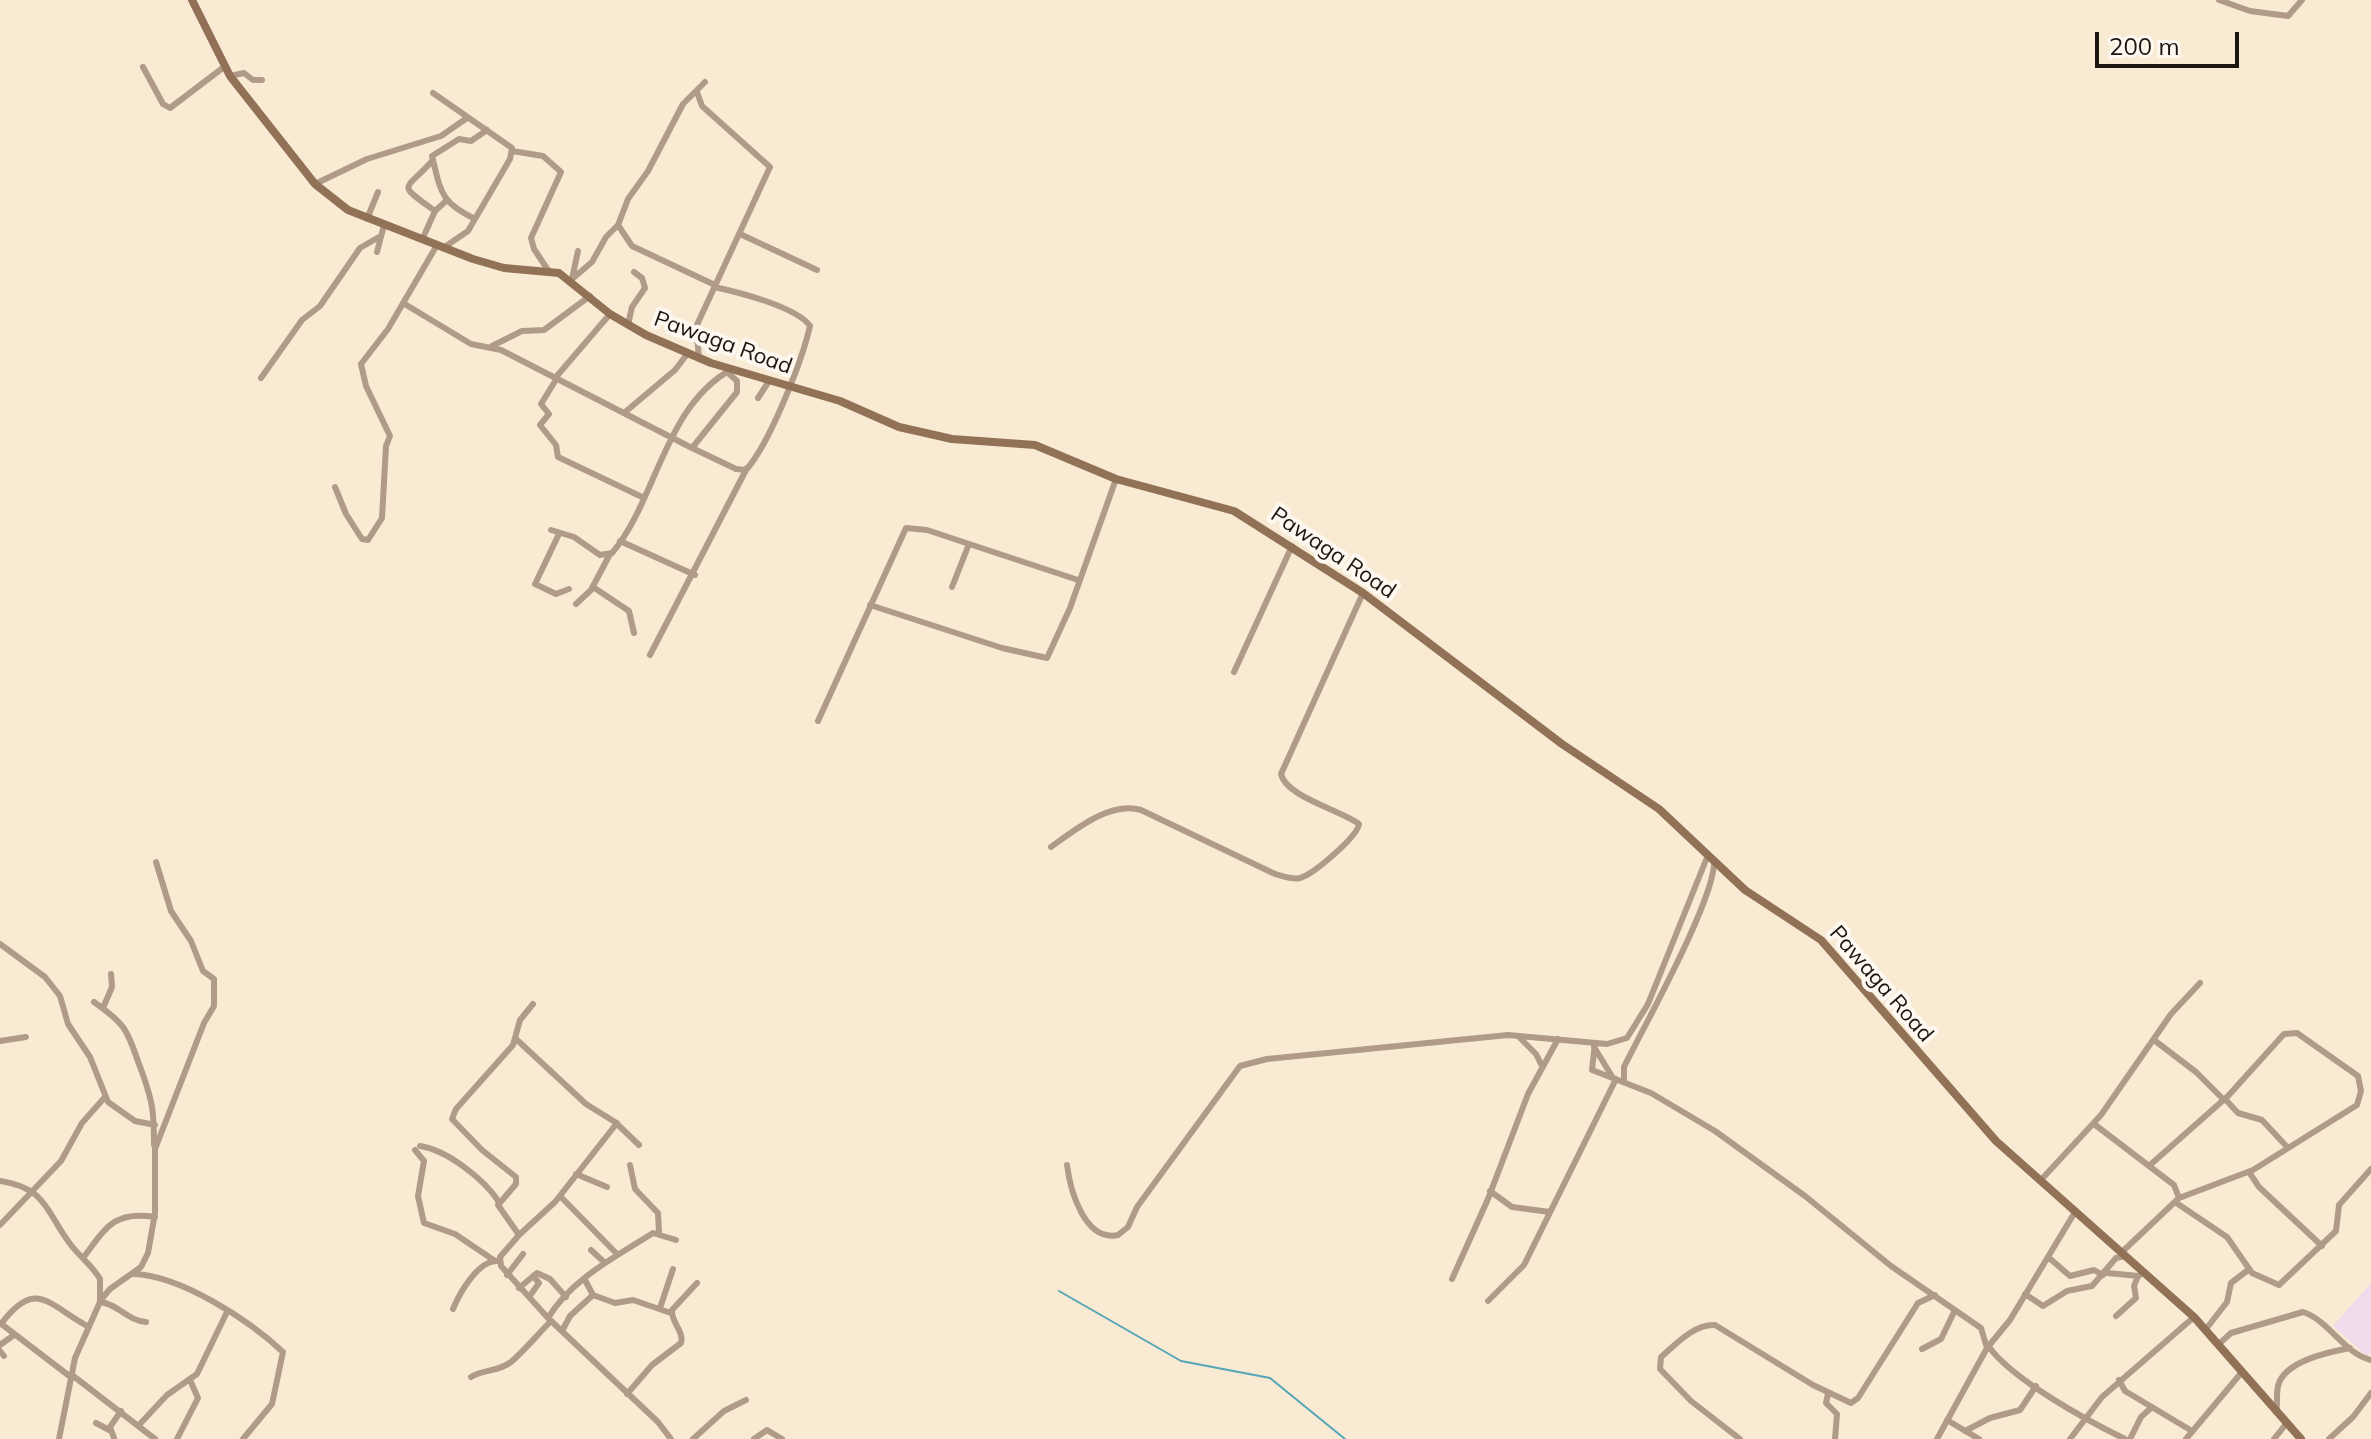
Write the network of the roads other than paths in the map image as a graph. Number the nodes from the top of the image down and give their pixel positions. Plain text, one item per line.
1 (192, 0) edge
2 (2219, 0) edge
3 (2302, 0) edge
4 (143, 67) dead end
5 (224, 67) junction
6 (230, 76) junction
7 (262, 80) dead end
8 (705, 82) dead end
9 (697, 92) junction
10 (433, 93) dead end
11 (467, 118) junction
12 (487, 130) junction
13 (512, 151) junction
14 (433, 160) junction
15 (315, 184) junction
16 (378, 192) dead end
17 (446, 201) junction
18 (435, 211) junction
19 (367, 219) junction
20 (475, 219) junction
21 (384, 225) junction
22 (618, 225) junction
23 (740, 234) junction
24 (379, 237) junction
25 (422, 240) junction
26 (440, 247) junction
27 (578, 251) dead end
28 (377, 252) dead end
29 (548, 270) junction
30 (817, 270) dead end
31 (634, 272) dead end
32 (572, 280) junction
33 (714, 286) junction
34 (590, 296) junction
35 (403, 303) junction
36 (610, 314) junction
37 (628, 325) junction
38 (492, 346) junction
39 (688, 353) junction
40 (699, 358) junction
41 (729, 371) junction
42 (261, 378) dead end
43 (556, 378) junction
44 (769, 381) junction
45 (788, 387) junction
46 (758, 398) dead end
47 (624, 413) junction
48 (672, 438) junction
49 (692, 448) junction
50 (747, 468) junction
51 (1116, 479) junction
52 (335, 487) dead end
53 (642, 497) junction
54 (551, 530) dead end
55 (559, 534) junction
56 (620, 541) junction
57 (969, 544) junction
58 (1292, 546) junction
59 (610, 554) junction
60 (695, 575) junction
61 (1078, 580) junction
62 (593, 587) junction
63 (952, 587) dead end
64 (569, 589) dead end
65 (1363, 593) junction
66 (576, 604) dead end
67 (870, 605) junction
68 (634, 633) dead end
69 (650, 655) dead end
70 (1234, 672) dead end
71 (818, 721) dead end
72 (1051, 847) dead end
73 (1711, 857) junction
74 (156, 862) dead end
75 (0, 944) edge
76 (111, 974) dead end
77 (2200, 983) dead end
78 (94, 1002) dead end
79 (533, 1004) dead end
80 (103, 1008) junction
81 (1518, 1035) junction
82 (26, 1037) dead end
83 (515, 1038) junction
84 (1558, 1039) junction
85 (2154, 1040) junction
86 (0, 1041) edge
87 (1594, 1045) junction
88 (1542, 1066) junction
89 (1614, 1079) junction
90 (1624, 1082) junction
91 (105, 1097) junction
92 (2224, 1099) junction
93 (617, 1123) junction
94 (2094, 1124) junction
95 (155, 1125) junction
96 (639, 1145) dead end
97 (2288, 1148) junction
98 (155, 1149) junction
99 (630, 1165) dead end
100 (1067, 1165) dead end
101 (2150, 1165) junction
102 (2371, 1169) edge
103 (2249, 1172) junction
104 (576, 1174) junction
105 (0, 1181) edge
106 (2040, 1181) junction
107 (607, 1187) dead end
108 (31, 1189) junction
109 (1490, 1191) junction
110 (560, 1196) junction
111 (2177, 1200) junction
112 (499, 1202) junction
113 (1550, 1212) junction
114 (2075, 1212) junction
115 (155, 1217) junction
116 (0, 1225) edge
117 (659, 1233) junction
118 (519, 1235) junction
119 (676, 1240) dead end
120 (2322, 1246) junction
121 (591, 1250) dead end
122 (616, 1253) junction
123 (2126, 1253) junction
124 (523, 1254) dead end
125 (2048, 1257) junction
126 (83, 1258) junction
127 (497, 1261) junction
128 (604, 1262) junction
129 (673, 1269) dead end
130 (2248, 1270) junction
131 (133, 1274) junction
132 (2105, 1274) junction
133 (507, 1275) junction
134 (533, 1276) junction
135 (2143, 1276) junction
136 (1452, 1279) dead end
137 (585, 1280) junction
138 (697, 1283) dead end
139 (519, 1288) junction
140 (2025, 1294) junction
141 (593, 1295) junction
142 (1935, 1295) junction
143 (529, 1297) junction
144 (566, 1297) junction
145 (1488, 1301) dead end
146 (100, 1302) junction
147 (660, 1308) junction
148 (453, 1309) dead end
149 (1955, 1310) junction
150 (227, 1312) junction
151 (671, 1313) junction
152 (2116, 1316) dead end
153 (2194, 1317) junction
154 (549, 1319) junction
155 (146, 1322) dead end
156 (0, 1323) edge
157 (89, 1327) junction
158 (1983, 1329) junction
159 (2206, 1329) junction
160 (562, 1331) junction
161 (2001, 1332) junction
162 (14, 1335) junction
163 (2220, 1343) junction
164 (1988, 1348) junction
165 (2350, 1348) junction
166 (1922, 1349) dead end
167 (1, 1351) edge
168 (2371, 1360) edge
169 (2242, 1372) junction
170 (72, 1377) junction
171 (471, 1377) dead end
172 (190, 1380) junction
173 (2119, 1380) junction
174 (2278, 1384) junction
175 (2036, 1386) junction
176 (2371, 1393) edge
177 (627, 1394) junction
178 (1828, 1394) junction
179 (2262, 1395) junction
180 (746, 1400) dead end
181 (2152, 1407) junction
182 (121, 1411) junction
183 (2276, 1412) junction
184 (2085, 1418) junction
185 (1947, 1420) junction
186 (96, 1423) dead end
187 (2286, 1424) junction
188 (139, 1425) junction
189 (1965, 1431) junction
190 (2192, 1431) junction
191 (112, 1435) edge
192 (1834, 1438) edge
193 (59, 1439) edge
194 (155, 1439) edge
195 (177, 1439) edge
196 (243, 1439) edge
197 (671, 1439) edge
198 (693, 1439) edge
199 (754, 1439) edge
200 (782, 1439) edge
201 (1740, 1439) edge
202 (1937, 1439) edge
203 (1979, 1439) edge
204 (2070, 1439) edge
205 (2128, 1439) edge
206 (2186, 1439) edge
207 (2274, 1439) edge
208 (2301, 1439) edge
209 (2329, 1439) edge

1 - 5 main road, Pawaga Road
2 - 3 street
4 - 5 street
5 - 6 main road, Pawaga Road
6 - 7 street
6 - 15 main road, Pawaga Road
8 - 9 street
9 - 22 street
9 - 23 street
10 - 11 street
11 - 12 street
11 - 15 street
12 - 13 street
12 - 14 street
13 - 20 street
13 - 29 street
14 - 17 street
14 - 18 street
15 - 19 main road, Pawaga Road
16 - 19 street
17 - 18 street
17 - 20 street
18 - 25 street
19 - 21 main road, Pawaga Road
20 - 26 street
21 - 24 street
21 - 25 main road, Pawaga Road
22 - 32 street
22 - 33 street
23 - 30 street
23 - 33 street
24 - 28 street
24 - 42 street
25 - 26 main road, Pawaga Road
26 - 29 main road, Pawaga Road
26 - 35 street
27 - 32 street
29 - 32 main road, Pawaga Road
31 - 37 street
32 - 34 main road, Pawaga Road
33 - 40 street
33 - 45 street
34 - 36 main road, Pawaga Road
34 - 38 street
35 - 38 street
35 - 52 street
36 - 37 main road, Pawaga Road
36 - 43 street
37 - 39 main road, Pawaga Road
38 - 43 street
39 - 40 main road, Pawaga Road
39 - 47 street
40 - 41 main road, Pawaga Road
41 - 44 main road, Pawaga Road
41 - 48 street
41 - 49 street
43 - 47 street
43 - 53 street
44 - 45 main road, Pawaga Road
44 - 46 street
45 - 50 street
45 - 51 main road, Pawaga Road
47 - 48 street
48 - 49 street
48 - 53 street
49 - 50 street
50 - 60 street
51 - 58 main road, Pawaga Road
51 - 61 street
53 - 56 street
54 - 55 street
55 - 59 street
55 - 64 street
56 - 59 street
56 - 60 street
57 - 61 street
57 - 63 street
57 - 67 street
58 - 65 main road, Pawaga Road
58 - 70 street
59 - 62 street
60 - 69 street
61 - 67 street
62 - 66 street
62 - 68 street
65 - 72 street
65 - 73 main road, Pawaga Road
67 - 71 street
73 - 87 street
73 - 90 street
73 - 106 main road, Pawaga Road
74 - 98 street
75 - 91 street
76 - 80 street
77 - 85 street
78 - 80 street
79 - 83 street
80 - 95 street
81 - 84 street
81 - 88 street
81 - 100 street
82 - 86 street
83 - 93 street
83 - 112 street
84 - 87 street
84 - 88 street
85 - 92 street
85 - 94 street
87 - 89 street
87 - 89 street
88 - 109 street
89 - 90 street
89 - 113 street
90 - 142 street
91 - 95 street
91 - 108 street
92 - 97 street
92 - 97 street
92 - 101 street
93 - 96 street
93 - 104 street
94 - 101 street
94 - 106 street
95 - 98 street
97 - 103 street
98 - 115 street
99 - 117 street
101 - 111 street
102 - 120 street
103 - 111 street
103 - 120 street
104 - 107 street
104 - 110 street
105 - 108 street
106 - 114 main road, Pawaga Road
108 - 116 street
108 - 126 street
109 - 113 street
109 - 136 street
110 - 118 street
110 - 122 street
111 - 123 street
111 - 130 street
112 - 118 street
112 - 127 street
113 - 145 street
114 - 123 main road, Pawaga Road
114 - 125 street
115 - 126 street
115 - 131 street
117 - 119 street
117 - 122 street
118 - 127 street
120 - 130 street
121 - 128 street
122 - 128 street
123 - 132 street
123 - 135 main road, Pawaga Road
124 - 133 street
125 - 132 street
125 - 140 street
126 - 146 street
127 - 133 street
127 - 148 street
128 - 137 street
129 - 147 street
130 - 159 street
131 - 146 street
131 - 150 street
132 - 135 street
132 - 140 street
133 - 139 street
134 - 139 street
134 - 143 street
134 - 144 street
135 - 152 street
135 - 153 main road, Pawaga Road
137 - 141 street
137 - 144 street
138 - 151 street
139 - 143 street
140 - 161 street
141 - 147 street
141 - 160 street
142 - 149 street
142 - 178 street
143 - 154 street
144 - 154 street
146 - 155 street
146 - 157 street
147 - 151 street
149 - 158 street
149 - 166 street
150 - 172 street
150 - 196 street
151 - 177 street
153 - 159 main road, Pawaga Road
153 - 173 street
154 - 160 street
154 - 171 street
156 - 157 street
156 - 162 street
157 - 170 street
158 - 161 street
158 - 164 street
159 - 163 main road, Pawaga Road
160 - 177 street
161 - 164 street
162 - 167 street
162 - 170 street
163 - 165 street
163 - 169 main road, Pawaga Road
164 - 175 street
164 - 185 street
165 - 168 street
165 - 174 street
169 - 179 main road, Pawaga Road
169 - 190 street
170 - 182 street
170 - 193 street
172 - 188 street
172 - 195 street
173 - 181 street
173 - 184 street
174 - 179 street
174 - 183 street
175 - 184 street
175 - 189 street
176 - 209 street
177 - 197 street
178 - 192 street
178 - 201 street
179 - 183 main road, Pawaga Road
180 - 198 street
181 - 190 street
181 - 205 street
182 - 188 street
182 - 191 street
183 - 187 main road, Pawaga Road
184 - 204 street
184 - 205 street
185 - 189 street
185 - 202 street
186 - 191 street
187 - 207 street
187 - 208 main road, Pawaga Road
188 - 194 street
189 - 203 street
190 - 206 street
199 - 200 street

